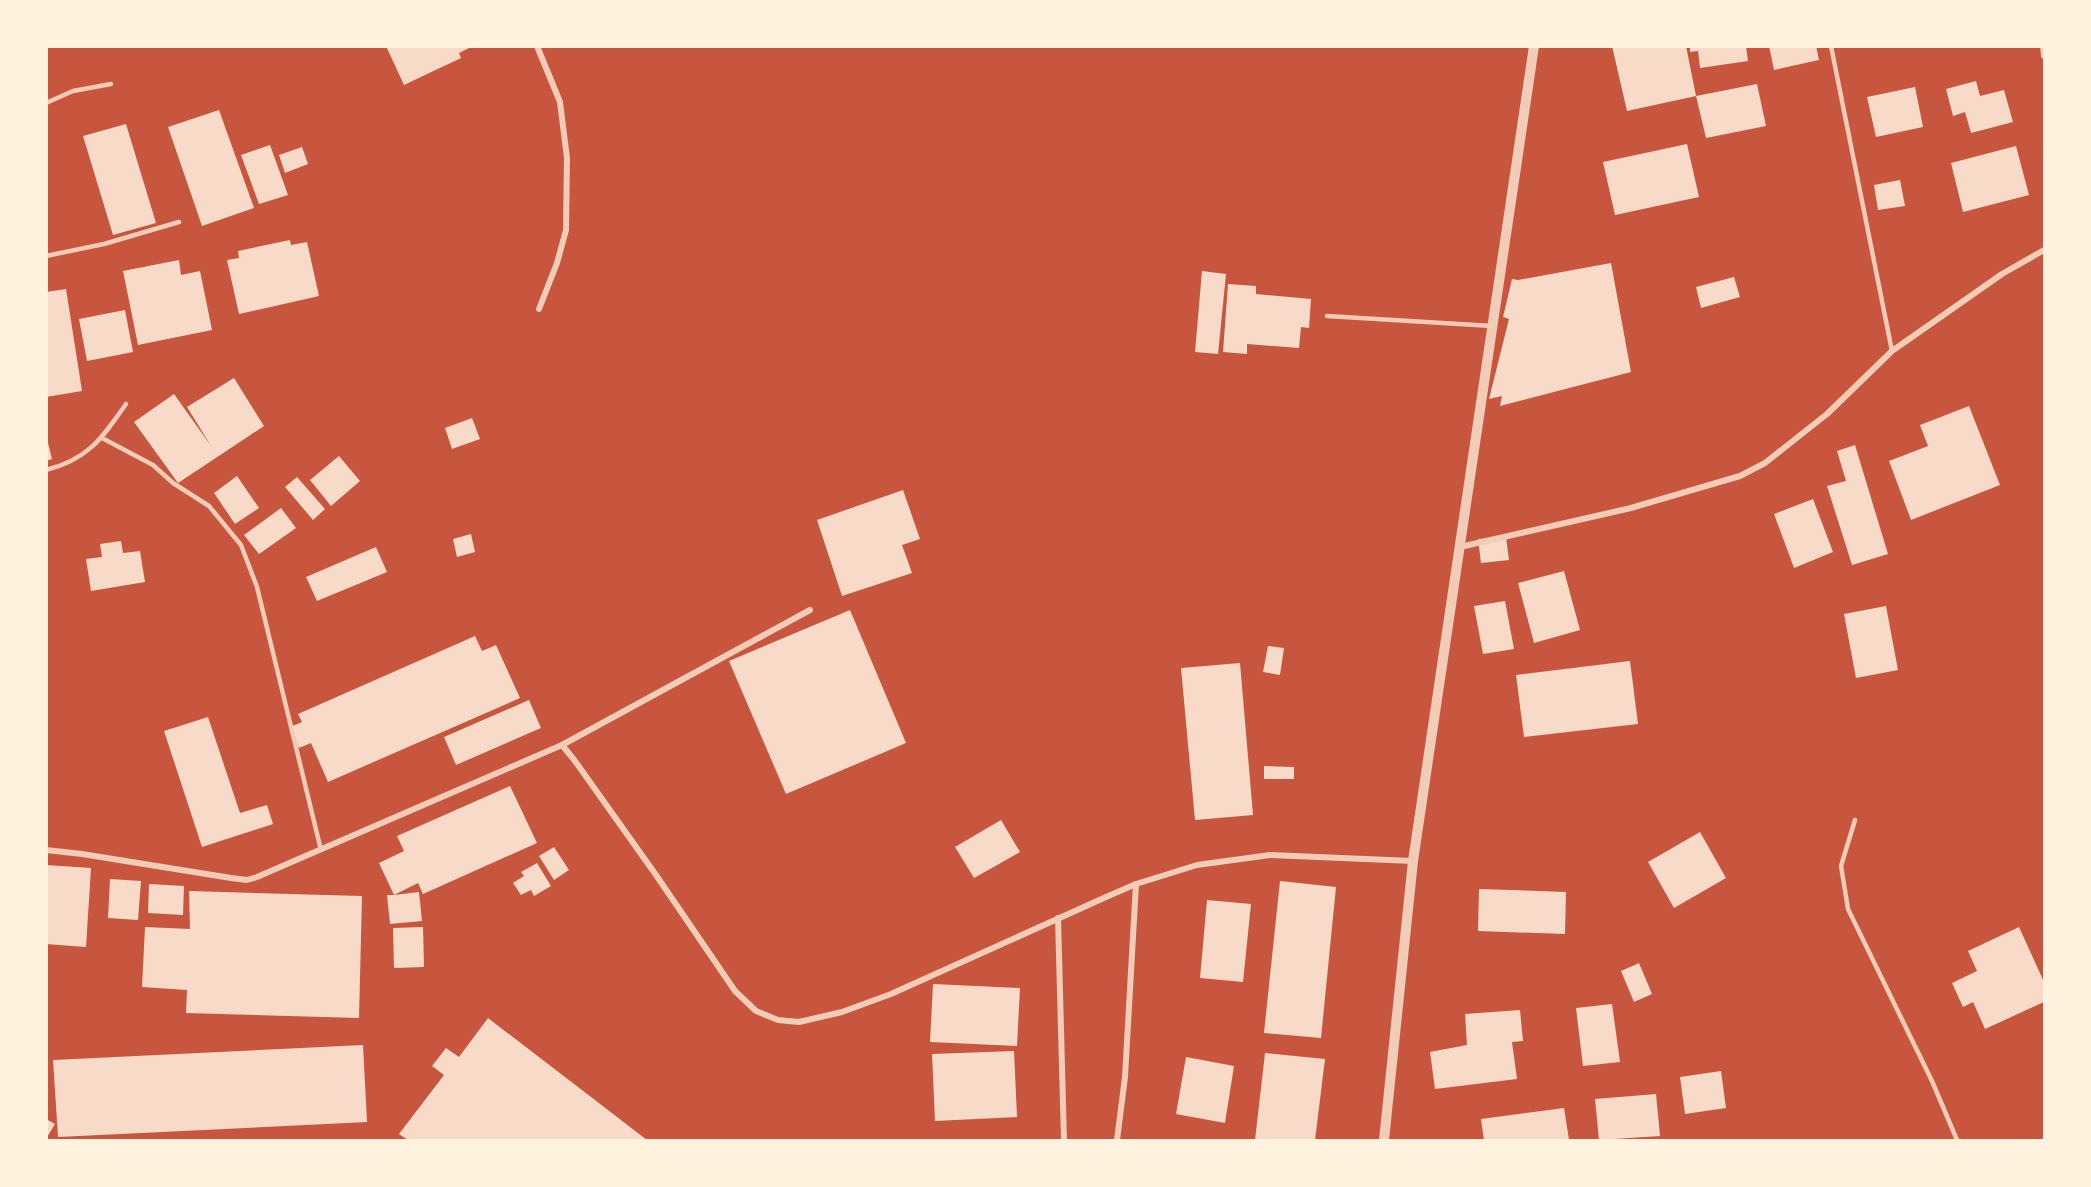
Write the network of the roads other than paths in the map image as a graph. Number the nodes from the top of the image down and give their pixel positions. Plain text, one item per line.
1 (537, 46) edge
2 (1534, 46) edge
3 (1831, 46) edge
4 (2043, 46) edge
5 (2044, 56) edge
6 (111, 84) dead end
7 (46, 103) edge
8 (179, 222) dead end
9 (2044, 250) edge
10 (46, 256) edge
11 (539, 309) dead end
12 (1327, 316) dead end
13 (1493, 326) junction
14 (1892, 351) junction
15 (126, 404) dead end
16 (102, 438) junction
17 (46, 470) edge
18 (1460, 547) junction
19 (810, 610) dead end
20 (562, 745) junction
21 (1855, 820) dead end
22 (46, 850) edge
23 (321, 850) junction
24 (1413, 861) junction
25 (1136, 884) junction
26 (1058, 918) junction
27 (1064, 1140) edge
28 (1118, 1140) edge
29 (1384, 1140) edge
30 (1957, 1140) edge

1 - 11 street
2 - 13 street
3 - 14 lane
4 - 5 street
6 - 7 lane
8 - 10 lane
9 - 14 street
12 - 13 lane
13 - 18 street
14 - 18 street
15 - 16 lane
16 - 17 lane
16 - 23 lane
18 - 24 street
19 - 20 street
20 - 23 street
20 - 26 street
21 - 30 lane
22 - 23 street
24 - 25 street
24 - 29 street
25 - 26 street
25 - 28 street
26 - 27 street

